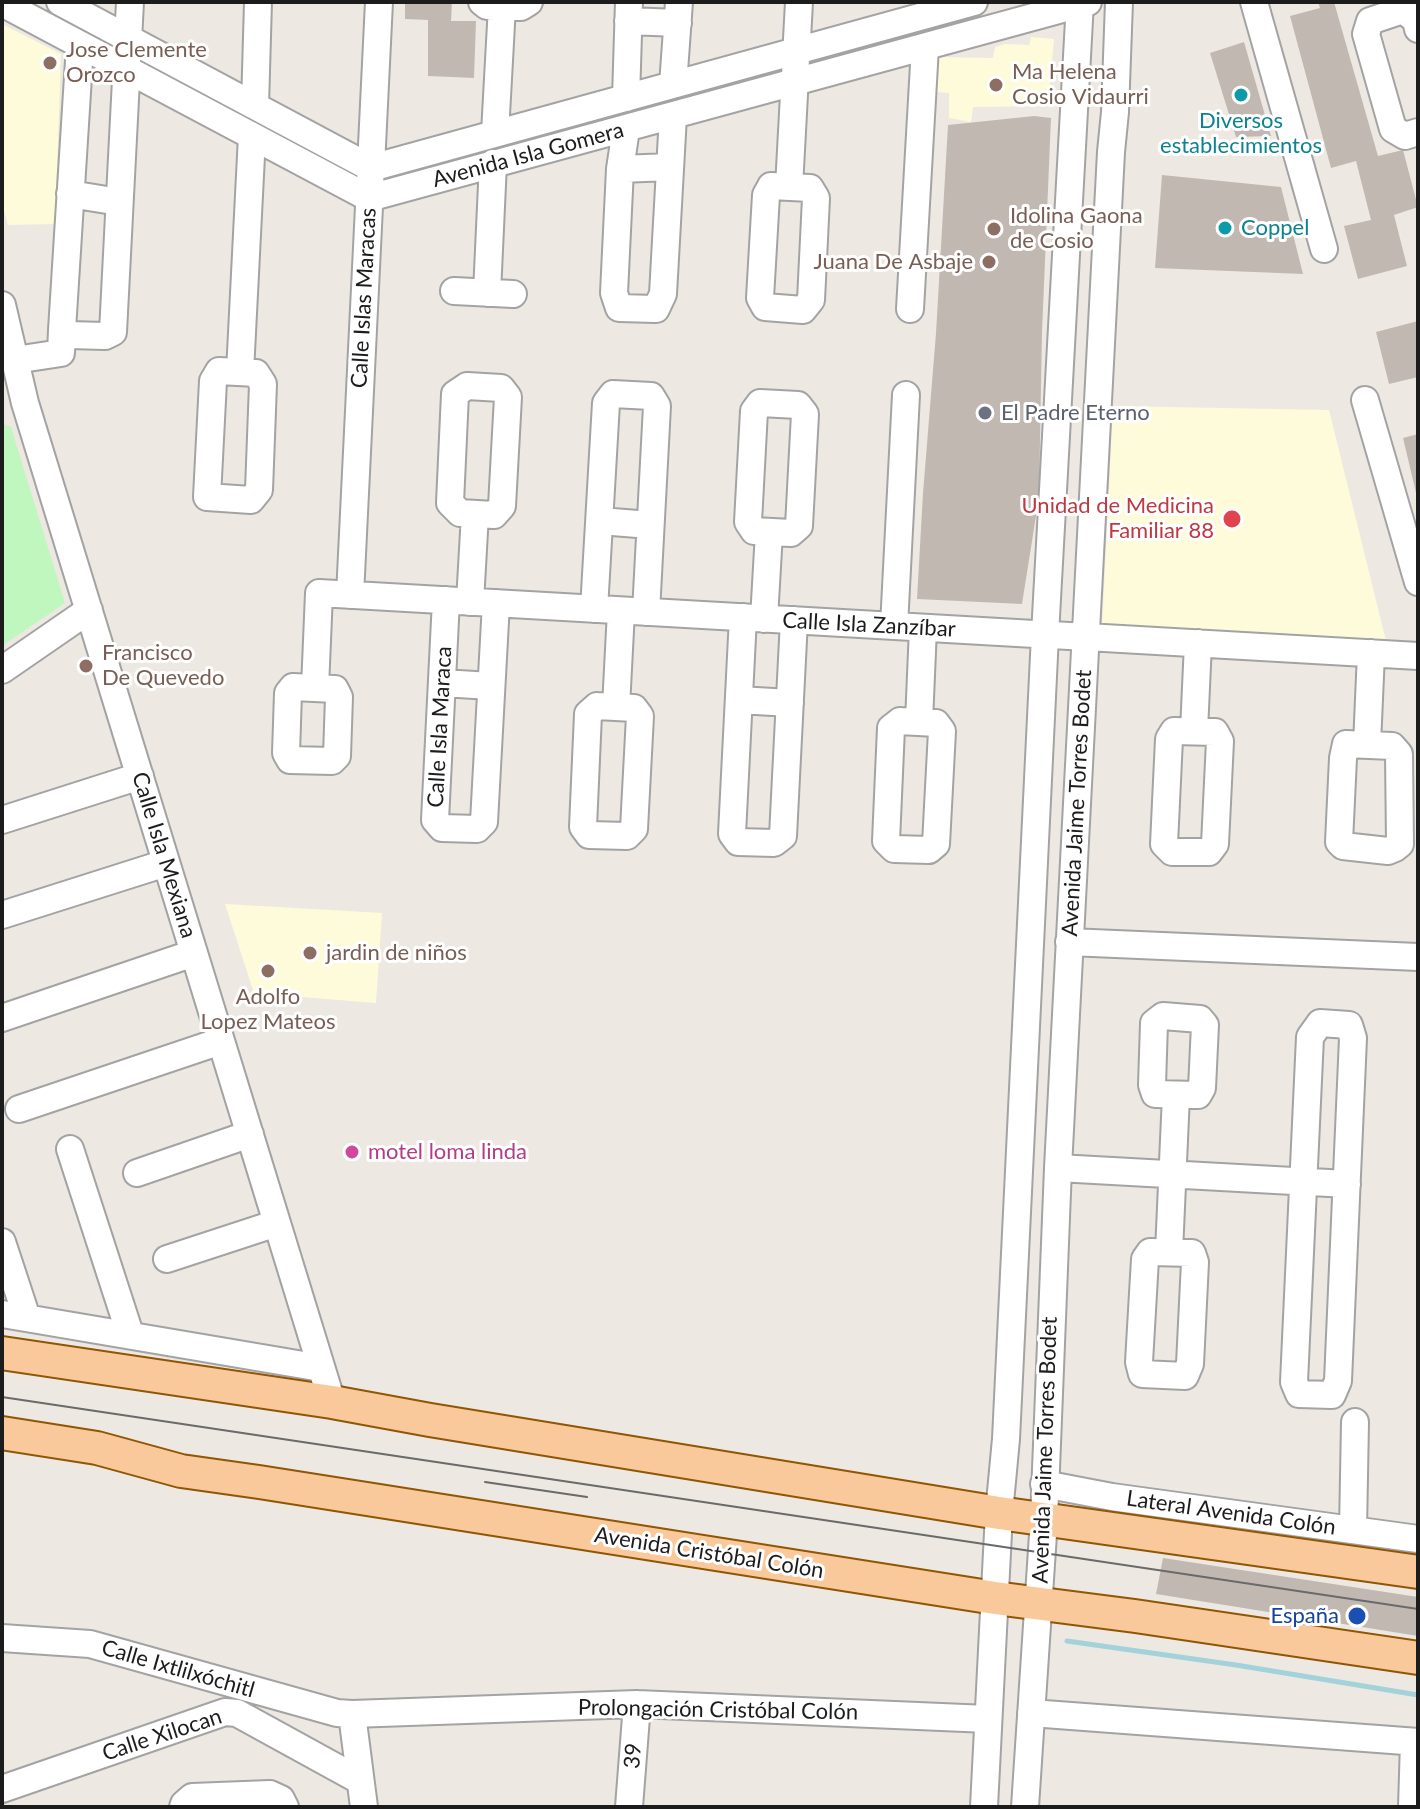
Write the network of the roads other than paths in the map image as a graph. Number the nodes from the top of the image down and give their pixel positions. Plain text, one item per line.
1 (130, 2) edge
2 (258, 2) edge
3 (379, 2) edge
4 (529, 2) edge
5 (799, 2) edge
6 (974, 2) edge
7 (1119, 2) edge
8 (1254, 2) edge
9 (2, 3) edge
10 (1082, 3) edge
11 (492, 4) edge
12 (75, 6) edge
13 (1387, 8) edge
14 (628, 11) edge
15 (678, 13) edge
16 (1418, 29) edge
17 (128, 39) junction
18 (80, 45) junction
19 (925, 47) junction
20 (796, 51) junction
21 (127, 69) junction
22 (794, 82) junction
23 (673, 85) junction
24 (626, 98) junction
25 (255, 106) junction
26 (673, 116) junction
27 (626, 129) junction
28 (1418, 132) edge
29 (495, 133) junction
30 (252, 136) junction
31 (493, 163) junction
32 (670, 167) junction
33 (371, 168) junction
34 (620, 169) junction
35 (789, 187) junction
36 (70, 194) junction
37 (369, 198) junction
38 (119, 202) junction
39 (1324, 249) dead end
40 (454, 291) dead end
41 (487, 293) junction
42 (513, 294) dead end
43 (2, 305) edge
44 (910, 309) dead end
45 (62, 330) junction
46 (15, 360) junction
47 (240, 372) junction
48 (906, 395) dead end
49 (14, 398) edge
50 (1365, 400) dead end
51 (475, 514) junction
52 (600, 521) junction
53 (650, 525) junction
54 (769, 532) junction
55 (1418, 582) edge
56 (350, 595) junction
57 (458, 601) junction
58 (496, 603) junction
59 (594, 609) junction
60 (89, 610) junction
61 (634, 611) junction
62 (754, 618) junction
63 (794, 620) junction
64 (894, 626) junction
65 (923, 628) junction
66 (1045, 635) junction
67 (1085, 637) junction
68 (1198, 643) junction
69 (1371, 653) junction
70 (1418, 656) edge
71 (2, 670) edge
72 (442, 683) junction
73 (491, 686) junction
74 (315, 688) dead end
75 (739, 700) junction
76 (790, 703) junction
77 (616, 707) junction
78 (919, 722) junction
79 (1194, 731) junction
80 (1367, 745) dead end
81 (140, 776) junction
82 (2, 820) edge
83 (166, 863) junction
84 (2, 915) edge
85 (1069, 942) junction
86 (194, 953) junction
87 (1418, 957) edge
88 (2, 1018) edge
89 (221, 1041) junction
90 (1176, 1095) dead end
91 (19, 1109) dead end
92 (250, 1134) junction
93 (70, 1149) dead end
94 (1058, 1168) junction
95 (137, 1173) dead end
96 (1172, 1174) junction
97 (1304, 1182) junction
98 (1347, 1184) junction
99 (277, 1223) junction
100 (2, 1242) edge
101 (1169, 1252) junction
102 (167, 1259) dead end
103 (14, 1316) edge
104 (130, 1334) junction
105 (2, 1353) edge
106 (321, 1368) junction
107 (332, 1402) junction
108 (1355, 1422) dead end
109 (2, 1433) edge
110 (1044, 1484) junction
111 (999, 1513) junction
112 (1044, 1519) junction
113 (1353, 1530) junction
114 (1418, 1539) edge
115 (1418, 1572) edge
116 (995, 1598) junction
117 (1039, 1604) junction
118 (2, 1638) edge
119 (1418, 1658) edge
120 (637, 1704) junction
121 (1031, 1713) junction
122 (352, 1714) junction
123 (988, 1719) junction
124 (1416, 1742) edge
125 (359, 1780) junction
126 (2, 1789) edge
127 (283, 1803) edge
128 (183, 1807) edge
129 (364, 1807) edge
130 (629, 1807) edge
131 (984, 1807) edge
132 (1025, 1807) edge
133 (1412, 1807) edge

1 - 17 street
2 - 25 street
3 - 33 street, Calle Islas Maracas
4 - 11 street
5 - 20 street
6 - 20 street, Avenida Isla Gomera
7 - 67 street, Avenida Jaime Torres Bodet
8 - 39 street
9 - 18 street
10 - 19 street, Avenida Isla Gomera
10 - 66 street, Avenida Jaime Torres Bodet
11 - 29 street
12 - 17 street
13 - 16 street
13 - 28 street
14 - 15 street
14 - 24 street
15 - 23 street
17 - 21 street
17 - 25 street
18 - 21 street
18 - 36 street
19 - 22 street, Avenida Isla Gomera
19 - 44 street
20 - 22 street
20 - 23 street, Avenida Isla Gomera
21 - 30 street
21 - 38 street
22 - 26 street, Avenida Isla Gomera
22 - 35 street
23 - 24 street, Avenida Isla Gomera
24 - 29 street, Avenida Isla Gomera
25 - 33 street
26 - 27 street, Avenida Isla Gomera
26 - 32 street
27 - 31 street, Avenida Isla Gomera
27 - 34 street
29 - 33 street, Avenida Isla Gomera
30 - 37 street
30 - 47 street
31 - 37 street, Avenida Isla Gomera
31 - 41 street
32 - 34 street
32 - 34 street
33 - 37 street, Calle Islas Maracas
35 - 35 street
36 - 38 street
36 - 45 street
37 - 56 street, Calle Islas Maracas
38 - 45 street
40 - 41 street
41 - 42 street
43 - 46 street, Calle Isla Mexiana
45 - 46 street
46 - 49 street, Calle Isla Mexiana
47 - 47 street
48 - 64 street
49 - 60 street, Calle Isla Mexiana
50 - 55 street
51 - 51 street
51 - 57 street, Calle Isla Maraca
52 - 53 street
52 - 53 street
52 - 59 street
53 - 61 street
54 - 54 street
54 - 62 street
56 - 57 street, Calle Isla Zanzíbar
56 - 74 street, Calle Isla Zanzíbar
57 - 58 street, Calle Isla Zanzíbar
57 - 72 street, Calle Isla Maraca
58 - 59 street, Calle Isla Zanzíbar
58 - 73 street, Calle Isla Maraca
59 - 61 street, Calle Isla Zanzíbar
60 - 71 street
60 - 81 street, Calle Isla Mexiana
61 - 62 street, Calle Isla Zanzíbar
61 - 77 street
62 - 63 street, Calle Isla Zanzíbar
62 - 75 street
63 - 64 street, Calle Isla Zanzíbar
63 - 76 street
64 - 65 street, Calle Isla Zanzíbar
65 - 66 street, Calle Isla Zanzíbar
65 - 78 street
66 - 67 street, Calle Isla Zanzíbar
66 - 111 street, Avenida Jaime Torres Bodet
67 - 68 street, Calle Isla Zanzíbar
67 - 85 street, Avenida Jaime Torres Bodet
68 - 69 street, Calle Isla Zanzíbar
68 - 79 street
69 - 70 street, Calle Isla Zanzíbar
69 - 80 street
72 - 73 street
72 - 73 street, Calle Isla Maraca
75 - 76 street
75 - 76 street
77 - 77 street
78 - 78 street
79 - 79 street
81 - 82 street
81 - 83 street, Calle Isla Mexiana
83 - 84 street
83 - 86 street, Calle Isla Mexiana
85 - 87 street
85 - 94 street, Avenida Jaime Torres Bodet
86 - 88 street
86 - 89 street, Calle Isla Mexiana
89 - 91 street
89 - 92 street, Calle Isla Mexiana
90 - 96 street
92 - 95 street
92 - 99 street, Calle Isla Mexiana
93 - 104 street
94 - 96 street
94 - 110 street, Avenida Jaime Torres Bodet
96 - 97 street
96 - 101 street
97 - 98 street
97 - 98 street
97 - 98 street
99 - 102 street
99 - 106 street, Calle Isla Mexiana
100 - 103 street
101 - 101 street
103 - 104 street
104 - 106 street
105 - 107 main road
106 - 107 street, Calle Isla Mexiana
107 - 111 main road
108 - 113 street
109 - 116 main road, Avenida Cristóbal Colón
110 - 112 street, Avenida Jaime Torres Bodet
110 - 113 street, Lateral Avenida Colón
111 - 112 main road
111 - 116 street, Avenida Jaime Torres Bodet
112 - 115 main road
112 - 117 street, Avenida Jaime Torres Bodet
113 - 114 street, Lateral Avenida Colón
116 - 117 main road, Avenida Cristóbal Colón
116 - 123 street, Avenida Jaime Torres Bodet
117 - 119 main road, Avenida Cristóbal Colón
117 - 121 street, Avenida Jaime Torres Bodet
118 - 122 street, Calle Ixtlilxóchitl
120 - 122 street, Prolongación Cristóbal Colón
120 - 123 street, Prolongación Cristóbal Colón
120 - 130 street, 39
121 - 124 street
121 - 132 street, Avenida Jaime Torres Bodet
122 - 125 street
123 - 131 street, Avenida Jaime Torres Bodet
124 - 133 street
125 - 126 street, Calle Xilocan
125 - 129 street
127 - 128 street

